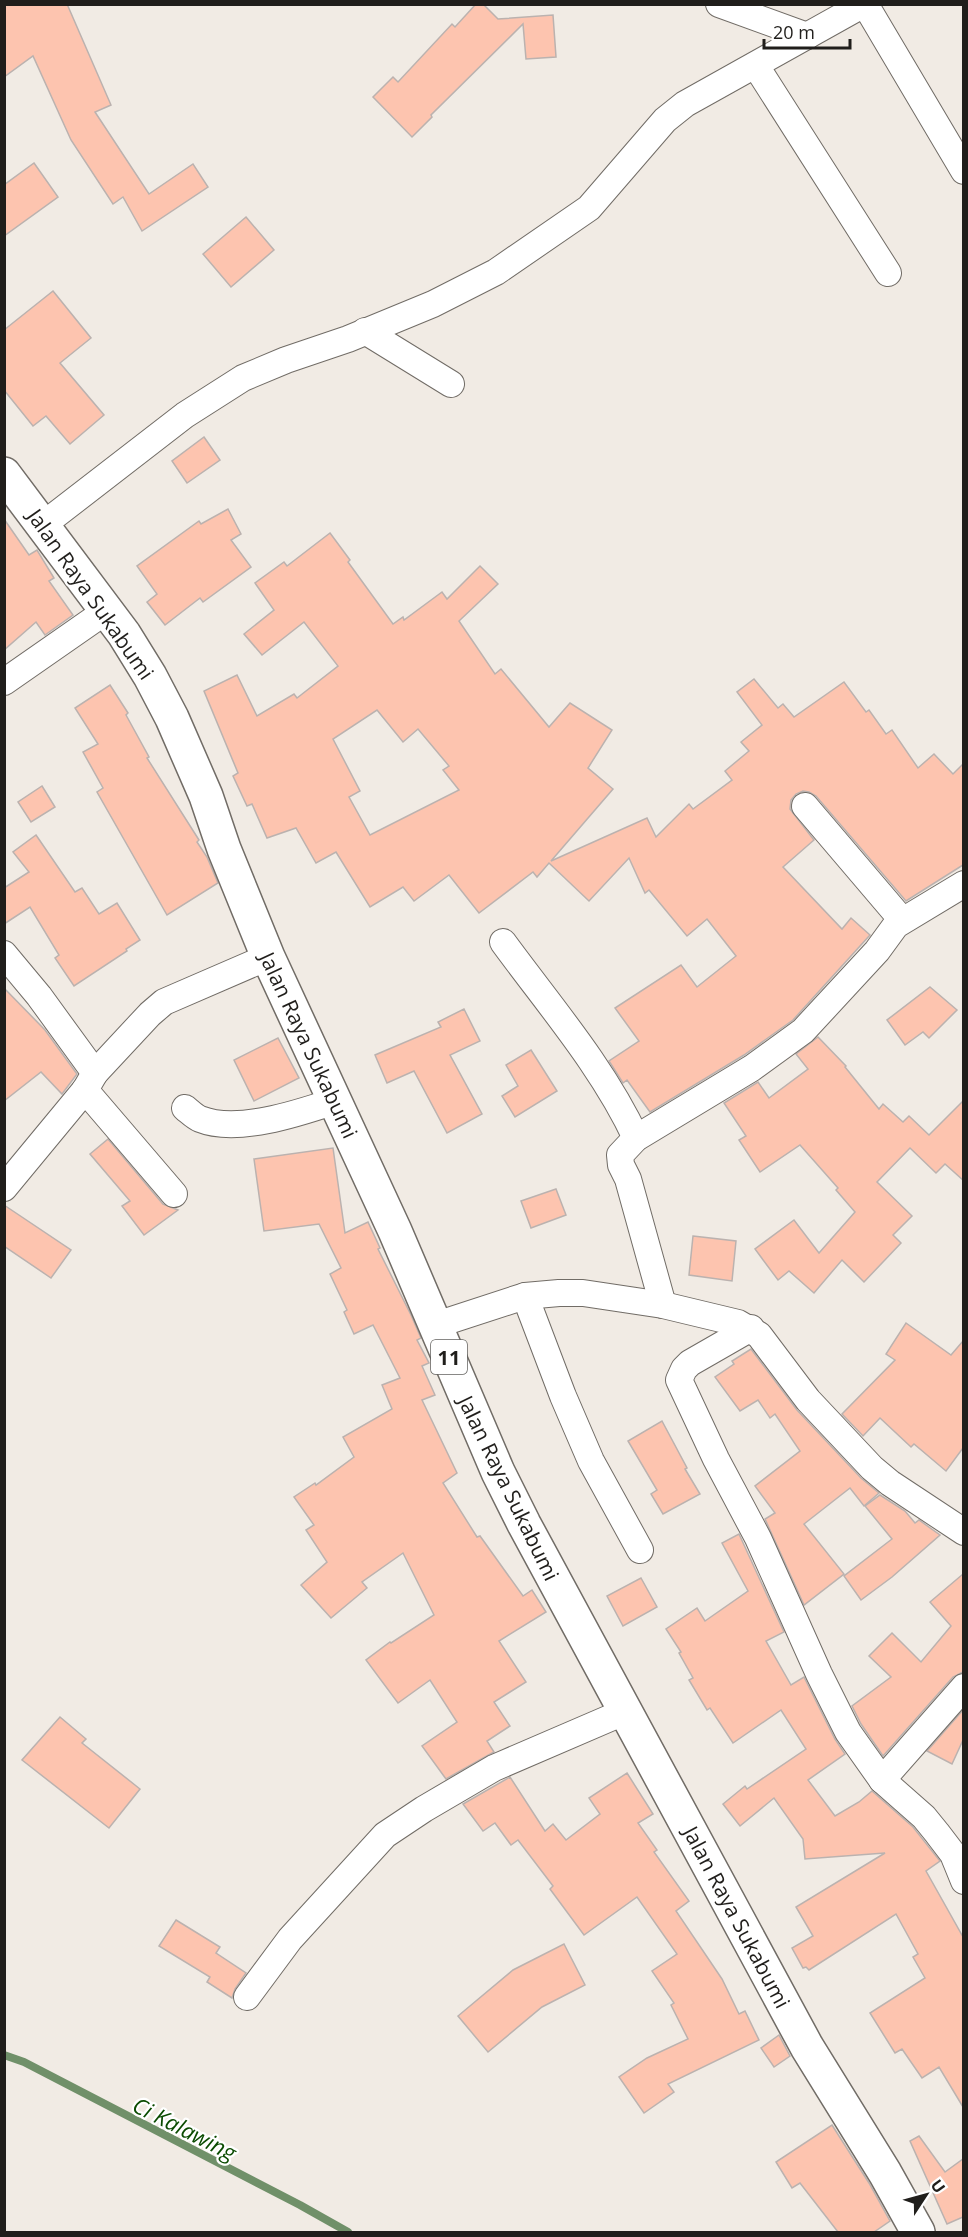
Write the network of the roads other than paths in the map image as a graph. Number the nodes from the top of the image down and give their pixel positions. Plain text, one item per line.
1 (719, 4) edge
2 (864, 4) edge
3 (807, 36) junction
4 (756, 66) junction
5 (963, 171) edge
6 (888, 273) dead end
7 (365, 331) junction
8 (451, 384) dead end
9 (4, 474) edge
10 (44, 524) junction
11 (106, 611) junction
12 (4, 682) edge
13 (805, 806) dead end
14 (963, 884) edge
15 (902, 920) junction
16 (503, 942) dead end
17 (4, 954) edge
18 (267, 957) junction
19 (90, 1081) junction
20 (335, 1101) junction
21 (185, 1108) dead end
22 (636, 1138) junction
23 (4, 1188) edge
24 (174, 1194) dead end
25 (525, 1296) junction
26 (663, 1305) junction
27 (436, 1325) junction
28 (751, 1328) junction
29 (963, 1532) edge
30 (640, 1550) dead end
31 (963, 1688) edge
32 (624, 1712) junction
33 (882, 1780) junction
34 (963, 1881) edge
35 (247, 1996) dead end
36 (918, 2232) edge

1 - 3 street
2 - 3 street
2 - 5 street
3 - 4 street
4 - 6 street
4 - 7 street
7 - 8 street
7 - 10 street
9 - 10 highway, Jalan Raya Sukabumi / 11
10 - 11 highway, Jalan Raya Sukabumi / 11
11 - 12 street
11 - 18 highway, Jalan Raya Sukabumi / 11
13 - 15 street
14 - 15 street
15 - 22 street
16 - 22 street
17 - 19 street
18 - 19 street
18 - 20 highway, Jalan Raya Sukabumi / 11
19 - 23 street
19 - 24 street
20 - 21 street
20 - 27 highway, Jalan Raya Sukabumi / 11
22 - 26 street
25 - 26 street
25 - 27 street
25 - 30 street
26 - 28 street
27 - 32 highway, Jalan Raya Sukabumi / 11
28 - 29 street
28 - 33 street
31 - 33 street
32 - 35 street
32 - 36 highway, Jalan Raya Sukabumi / 11
33 - 34 street

